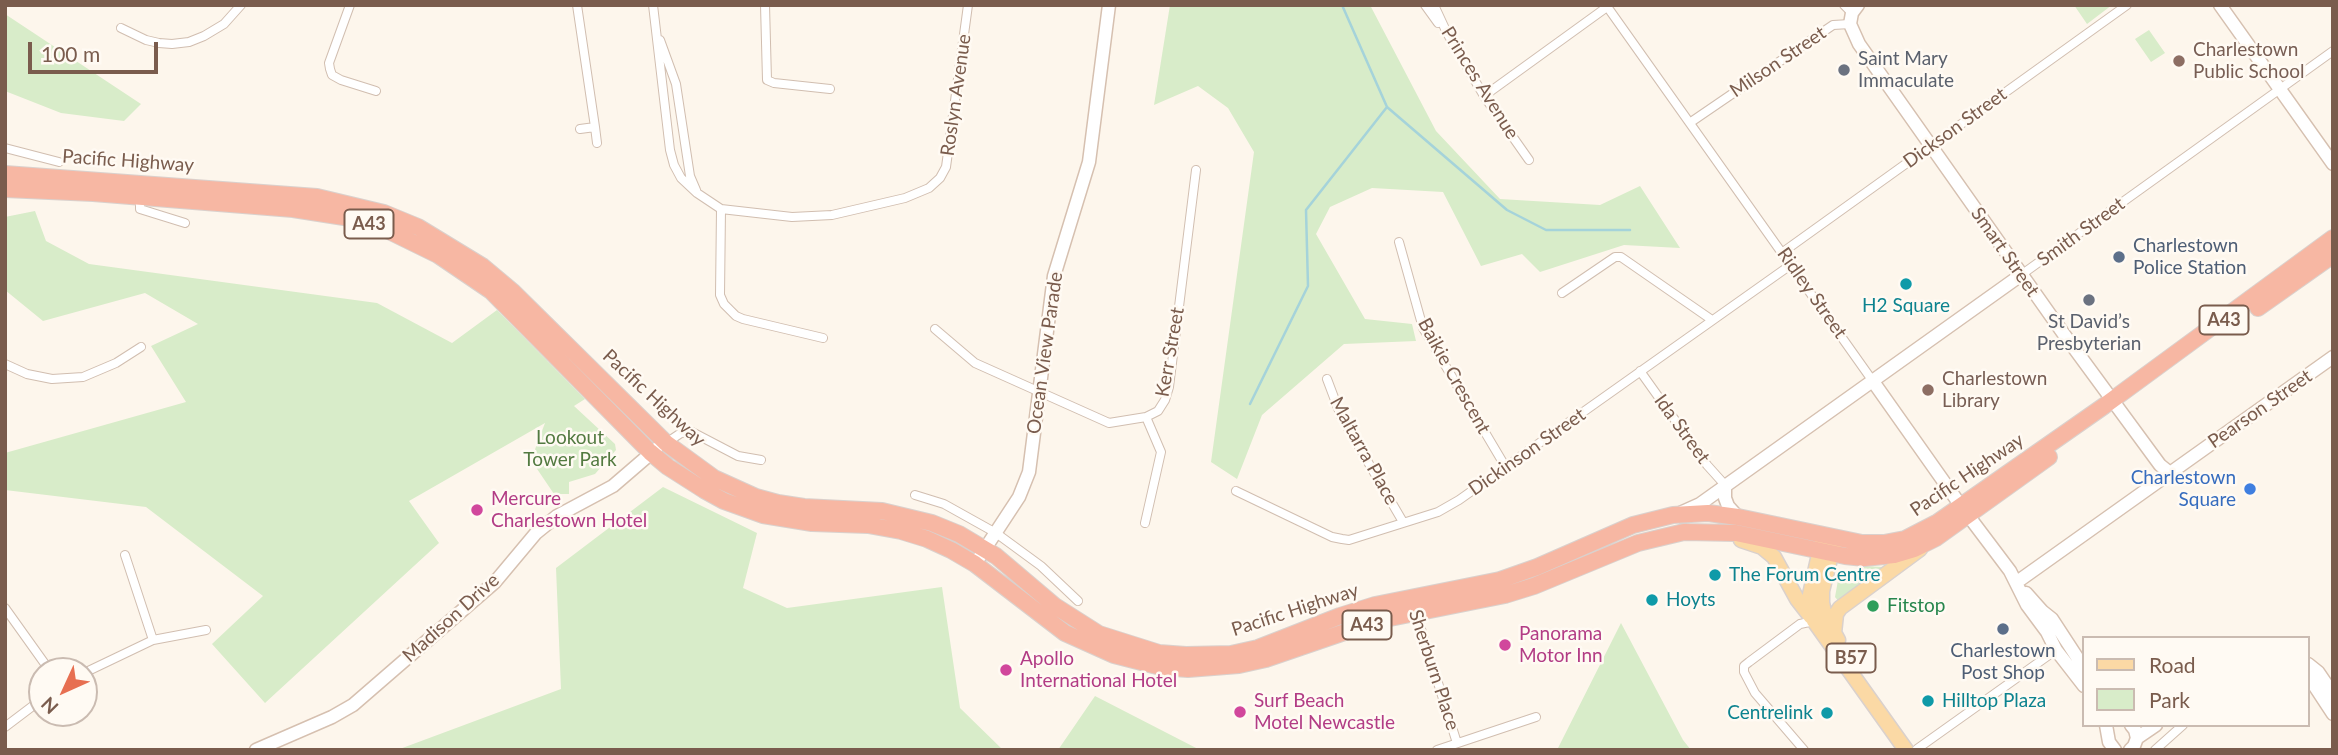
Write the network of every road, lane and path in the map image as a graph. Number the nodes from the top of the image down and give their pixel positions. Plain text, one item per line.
1 (241, 5) edge
2 (350, 5) edge
3 (653, 5) edge
4 (765, 5) edge
5 (968, 5) edge
6 (1109, 5) edge
7 (1425, 5) edge
8 (1434, 5) edge
9 (2127, 5) edge
10 (2220, 5) edge
11 (577, 6) edge
12 (1606, 6) edge
13 (1851, 12) edge
14 (121, 28) dead end
15 (1447, 33) junction
16 (657, 34) junction
17 (2333, 51) edge
18 (830, 89) dead end
19 (2280, 89) junction
20 (376, 91) dead end
21 (1484, 96) junction
22 (1691, 122) junction
23 (595, 127) junction
24 (580, 129) dead end
25 (597, 143) dead end
26 (1930, 145) junction
27 (5, 148) edge
28 (1529, 160) dead end
29 (59, 163) dead end
30 (2333, 164) edge
31 (1196, 170) dead end
32 (5, 174) edge
33 (5, 189) edge
34 (697, 193) junction
35 (140, 197) junction
36 (721, 209) junction
37 (185, 223) dead end
38 (2333, 238) edge
39 (1399, 242) dead end
40 (1783, 252) junction
41 (2333, 255) edge
42 (1792, 264) junction
43 (2021, 275) junction
44 (1562, 293) dead end
45 (1712, 320) junction
46 (935, 329) dead end
47 (823, 338) dead end
48 (141, 346) dead end
49 (2333, 357) edge
50 (5, 364) edge
51 (1640, 371) junction
52 (1327, 379) dead end
53 (1872, 380) junction
54 (1040, 392) junction
55 (2115, 404) junction
56 (1146, 417) junction
57 (666, 443) junction
58 (650, 452) junction
59 (761, 460) dead end
60 (1505, 466) junction
61 (2170, 473) junction
62 (1725, 485) junction
63 (1236, 491) dead end
64 (915, 495) dead end
65 (1964, 511) junction
66 (1679, 514) junction
67 (1738, 517) junction
68 (1403, 522) junction
69 (1145, 523) dead end
70 (1716, 531) junction
71 (996, 533) junction
72 (1827, 545) junction
73 (1924, 545) junction
74 (985, 549) junction
75 (125, 555) dead end
76 (975, 564) junction
77 (2017, 582) junction
78 (1078, 601) dead end
79 (1414, 605) junction
80 (5, 608) edge
81 (1807, 623) junction
82 (206, 630) dead end
83 (1834, 634) junction
84 (153, 640) junction
85 (2063, 652) junction
86 (40, 657) edge
87 (98, 666) edge
88 (2082, 666) edge
89 (2310, 666) edge
90 (2310, 679) edge
91 (2082, 683) edge
92 (2333, 694) edge
93 (28, 710) edge
94 (2333, 714) edge
95 (1536, 717) dead end
96 (5, 727) edge
97 (2110, 727) edge
98 (2133, 727) edge
99 (2153, 727) edge
100 (2181, 727) edge
101 (2137, 738) junction
102 (1457, 743) junction
103 (256, 750) edge
104 (1437, 750) edge
105 (1804, 750) edge
106 (1906, 750) edge
107 (1917, 750) edge
108 (2115, 750) edge
109 (2130, 750) edge
110 (2155, 750) edge

1 - 14 street
2 - 20 street
3 - 16 street, Roslyn Avenue
4 - 18 street
5 - 36 street, Roslyn Avenue
6 - 54 street, Ocean View Parade
7 - 15 street
8 - 15 street, Princes Avenue
9 - 26 street, Dickson Street
10 - 19 street
11 - 23 street
12 - 21 street
12 - 22 street, Ridley Street
13 - 22 street, Milson Street
13 - 26 street, Smart Street
15 - 21 street, Princes Avenue
16 - 34 street, Roslyn Avenue
16 - 34 street, Roslyn Avenue
17 - 19 street, Smith Street
19 - 30 street
19 - 43 street, Smith Street
21 - 28 street, Princes Avenue
22 - 40 street, Ridley Street
23 - 24 street
23 - 25 street
26 - 40 street, Dickson Street
26 - 43 street, Smart Street
27 - 29 street, Pacific Highway
31 - 56 street, Kerr Street
32 - 57 highway, Pacific Highway / A43
33 - 35 highway, Pacific Highway / A43
34 - 36 street, Roslyn Avenue
35 - 37 street, Pacific Highway
35 - 58 highway, Pacific Highway / A43
36 - 47 street
38 - 55 highway, Pacific Highway / A43
39 - 60 street, Baikie Crescent
40 - 42 street, Ridley Street
41 - 55 highway, Pacific Highway / A43
42 - 45 street, Dickinson Street
42 - 53 street, Ridley Street
43 - 53 street, Smith Street
43 - 55 street, Smart Street
44 - 45 street
45 - 51 street, Dickinson Street
46 - 54 street, Kerr Street
48 - 50 street
49 - 61 street, Pearson Street
51 - 60 street, Dickinson Street
51 - 62 street, Ida Street
52 - 68 street, Maltarra Place
53 - 62 street, Smith Street
53 - 65 street, Ridley Street
54 - 56 street, Kerr Street
54 - 71 street, Ocean View Parade
55 - 61 street, Smart Street
55 - 65 highway, Pacific Highway / A43
56 - 69 street
57 - 58 street, Madison Drive
57 - 59 street
57 - 74 highway, Pacific Highway / A43
58 - 76 highway, Pacific Highway / A43
58 - 103 street, Madison Drive
60 - 68 street, Dickinson Street
61 - 77 street, Pearson Street
62 - 66 street, Smith Street
62 - 67 street
63 - 68 street, Dickinson Street
64 - 71 street
65 - 72 highway, Pacific Highway / A43
65 - 73 highway, Pacific Highway / A43
65 - 77 street, Ridley Street
66 - 67 highway, Pacific Highway / A43
66 - 79 highway, Pacific Highway / A43
67 - 72 highway, Pacific Highway / A43
70 - 72 highway, Pacific Highway / A43
70 - 79 highway, Pacific Highway / A43
70 - 81 main road
71 - 74 street, Ocean View Parade
71 - 78 street
72 - 73 highway, Pacific Highway / A43
72 - 81 main road, B57
72 - 83 main road, B57
73 - 83 main road
74 - 76 street, Ocean View Parade
74 - 79 highway, Pacific Highway / A43
75 - 84 street
76 - 79 highway, Pacific Highway / A43
77 - 85 street, Ridley Street
79 - 102 street, Sherburn Place
80 - 86 street
81 - 105 street
81 - 106 main road, B57
82 - 84 street
83 - 107 main road, B57
84 - 87 street
85 - 88 street, Ridley Street
85 - 91 street, Ridley Street
85 - 107 street
89 - 92 street
90 - 94 street
93 - 96 street
95 - 102 street, Sherburn Place
97 - 108 street
98 - 101 street
99 - 101 street
100 - 110 street
101 - 109 street
102 - 104 street, Sherburn Place

